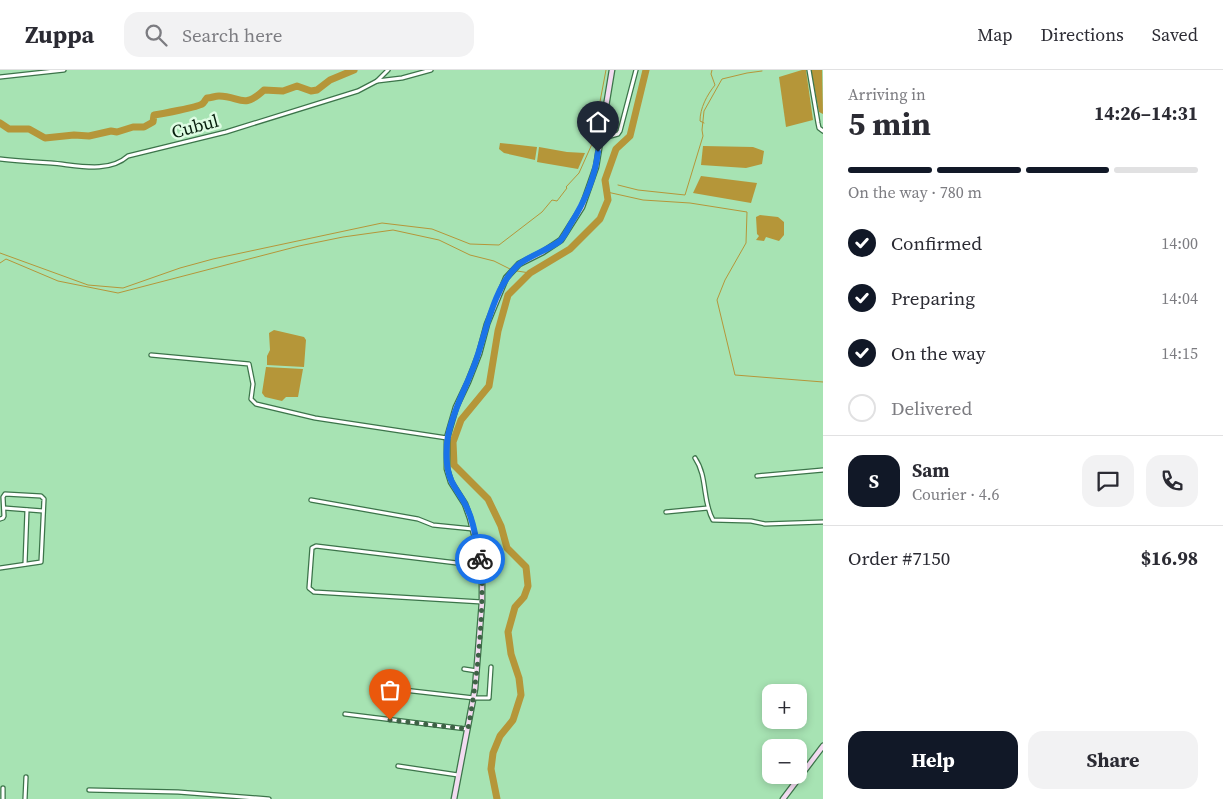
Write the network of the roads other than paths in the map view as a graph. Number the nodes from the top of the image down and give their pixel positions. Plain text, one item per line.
1 (64, 70) edge
2 (388, 70) edge
3 (431, 70) edge
4 (612, 70) edge
5 (636, 70) edge
6 (809, 70) edge
7 (0, 77) edge
8 (377, 81) junction
9 (823, 131) edge
10 (600, 140) junction
11 (0, 159) edge
12 (151, 355) dead end
13 (447, 438) junction
14 (695, 458) dead end
15 (823, 470) edge
16 (757, 476) dead end
17 (312, 500) dead end
18 (4, 508) junction
19 (708, 508) junction
20 (27, 510) junction
21 (44, 511) junction
22 (666, 512) dead end
23 (0, 518) edge
24 (823, 522) edge
25 (473, 529) junction
26 (25, 564) junction
27 (482, 566) junction
28 (0, 568) edge
29 (482, 602) junction
30 (491, 667) dead end
31 (464, 669) dead end
32 (477, 672) junction
33 (386, 688) dead end
34 (474, 698) junction
35 (344, 714) dead end
36 (468, 729) junction
37 (823, 746) edge
38 (398, 766) dead end
39 (459, 775) junction
40 (26, 777) dead end
41 (3, 788) dead end
42 (89, 790) dead end
43 (3, 799) edge
44 (25, 799) edge
45 (269, 799) edge
46 (454, 799) edge
47 (783, 799) edge

1 - 7 street
2 - 8 street, Cubul
3 - 8 street
4 - 10 street
5 - 10 street
6 - 9 street
8 - 11 street, Cubul
10 - 13 street
12 - 13 street
13 - 25 street
14 - 19 street
15 - 16 street
17 - 25 street
18 - 20 street
18 - 21 street
18 - 23 street
19 - 22 street
19 - 24 street
20 - 21 street
20 - 26 street
21 - 26 street
25 - 27 street
26 - 28 street
27 - 29 street
27 - 29 street
29 - 32 street
30 - 34 street
31 - 32 street
32 - 34 street
33 - 34 street
34 - 36 street
35 - 36 street
36 - 39 street
37 - 47 street
38 - 39 street
39 - 46 street
40 - 44 street
41 - 43 street
42 - 45 street

